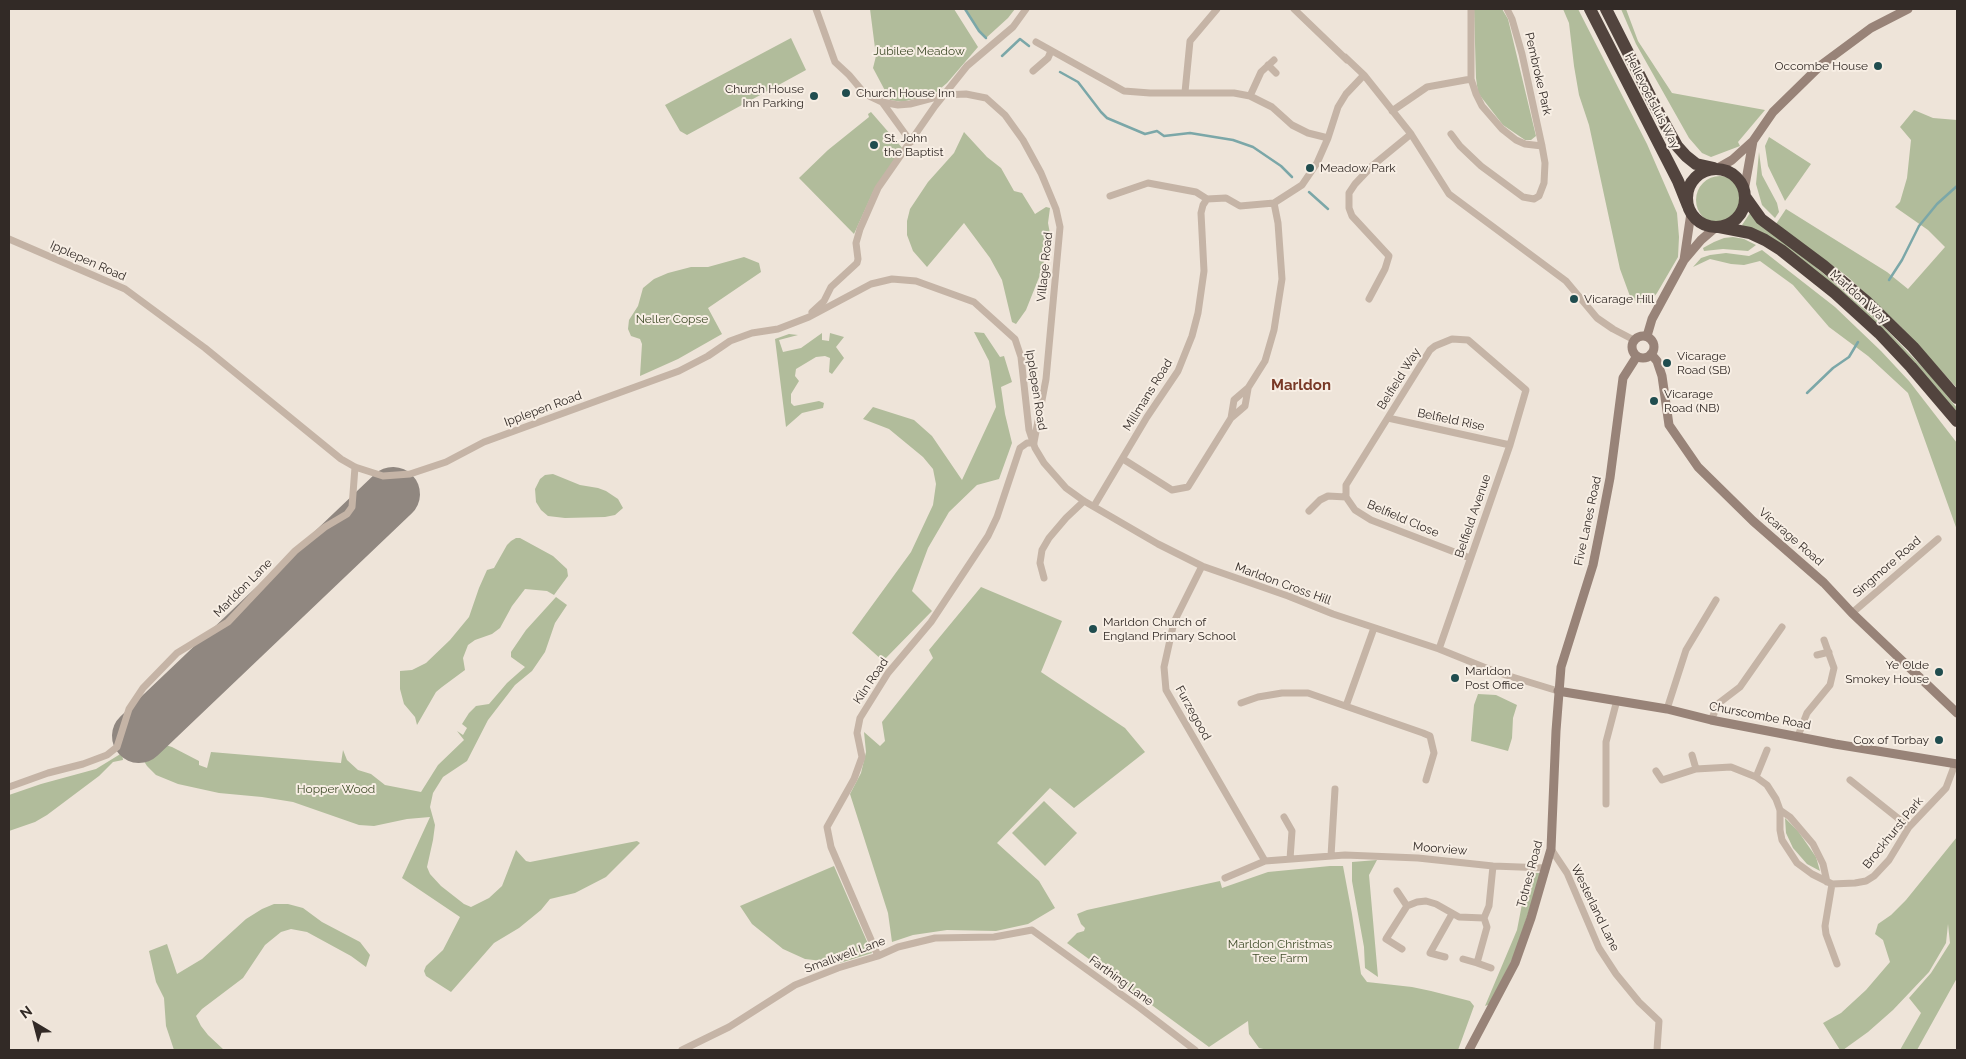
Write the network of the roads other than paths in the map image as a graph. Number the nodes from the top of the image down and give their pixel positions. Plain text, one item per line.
1 (816, 9) edge
2 (1026, 9) edge
3 (1216, 9) edge
4 (1294, 9) edge
5 (1472, 9) edge
6 (1507, 9) edge
7 (1590, 9) edge
8 (1606, 9) edge
9 (1908, 9) edge
10 (1036, 42) dead end
11 (1051, 51) junction
12 (1345, 57) dead end
13 (1274, 60) dead end
14 (1268, 65) junction
15 (1033, 71) dead end
16 (1276, 73) dead end
17 (1364, 75) junction
18 (1471, 79) junction
19 (1185, 92) junction
20 (944, 95) junction
21 (1250, 96) junction
22 (882, 102) junction
23 (1392, 111) junction
24 (1411, 134) junction
25 (1451, 134) dead end
26 (1328, 138) junction
27 (1753, 141) junction
28 (911, 142) junction
29 (1542, 146) junction
30 (1716, 168) junction
31 (1745, 194) junction
32 (1110, 196) dead end
33 (1207, 199) junction
34 (1274, 204) junction
35 (1689, 210) junction
36 (1718, 227) junction
37 (9, 240) edge
38 (1684, 260) junction
39 (1369, 300) dead end
40 (809, 316) junction
41 (1647, 336) junction
42 (1634, 340) junction
43 (1651, 354) junction
44 (1637, 356) junction
45 (1248, 388) junction
46 (1526, 390) joint
47 (1957, 398) edge
48 (1231, 418) junction
49 (1388, 418) junction
50 (1957, 421) edge
51 (1034, 443) junction
52 (1510, 444) junction
53 (1123, 459) junction
54 (355, 467) junction
55 (1346, 497) junction
56 (1084, 501) junction
57 (1094, 506) junction
58 (1308, 510) dead end
59 (1938, 538) dead end
60 (1470, 558) junction
61 (1202, 566) junction
62 (1044, 578) dead end
63 (1716, 600) dead end
64 (1852, 613) junction
65 (1782, 627) dead end
66 (1374, 628) junction
67 (1824, 640) dead end
68 (1439, 649) junction
69 (1829, 652) junction
70 (1817, 655) dead end
71 (1558, 691) junction
72 (1617, 700) junction
73 (1241, 703) dead end
74 (1346, 706) junction
75 (1666, 709) junction
76 (1957, 713) edge
77 (1711, 720) junction
78 (1798, 736) junction
79 (1767, 750) dead end
80 (1692, 755) dead end
81 (1956, 764) edge
82 (1696, 769) junction
83 (1656, 771) dead end
84 (1756, 777) junction
85 (1426, 780) dead end
86 (1850, 780) dead end
87 (9, 787) edge
88 (1335, 789) dead end
89 (1606, 804) dead end
90 (1780, 810) junction
91 (1284, 817) dead end
92 (1909, 828) junction
93 (1552, 849) junction
94 (1331, 856) junction
95 (1290, 859) junction
96 (1266, 860) junction
97 (1494, 866) junction
98 (1546, 868) junction
99 (1225, 878) dead end
100 (1830, 883) junction
101 (1397, 891) dead end
102 (1407, 906) junction
103 (1452, 914) junction
104 (1484, 918) junction
105 (1032, 930) joint
106 (1402, 949) dead end
107 (878, 956) junction
108 (1444, 957) dead end
109 (1464, 959) dead end
110 (1477, 963) junction
111 (1837, 964) dead end
112 (1491, 968) dead end
113 (682, 1050) edge
114 (1195, 1050) edge
115 (1469, 1050) edge
116 (1657, 1050) edge

1 - 22 street
2 - 20 street
3 - 19 street
4 - 17 street
5 - 18 street
6 - 29 street, Pembroke Park
7 - 35 highway, Hellevoetsluis Way
8 - 30 highway, Hellevoetsluis Way
9 - 27 street
10 - 11 street
11 - 15 street
11 - 19 street
12 - 17 street
13 - 14 street
14 - 16 street
14 - 21 street
17 - 23 street
17 - 26 street
18 - 23 street
18 - 29 street
19 - 21 street
20 - 22 street, Village Road
20 - 28 street
20 - 51 street, Village Road
21 - 26 street
22 - 28 street
23 - 24 street
24 - 39 street
24 - 42 street
25 - 29 street, Pembroke Park
26 - 34 street
27 - 30 street
27 - 31 street
28 - 40 street
30 - 31 highway
30 - 35 highway
31 - 36 highway
31 - 47 highway, Marldon Way
32 - 33 street
33 - 34 street
33 - 53 street, Millmans Road
34 - 45 street
35 - 36 highway
35 - 38 street
36 - 38 street
36 - 50 highway, Marldon Way
37 - 54 street, Ipplepen Road
38 - 41 street
40 - 51 street, Ipplepen Road
40 - 54 street, Ipplepen Road
41 - 42 street
41 - 43 street
42 - 44 street
43 - 44 street
43 - 64 street, Vicarage Road
44 - 71 street, Five Lanes Road
45 - 48 street
45 - 48 street
46 - 49 street, Belfield Way
46 - 52 street, Belfield Avenue
48 - 53 street
49 - 52 street, Belfield Rise
49 - 55 street, Belfield Way
51 - 56 street, Marldon Cross Hill
51 - 107 street, Kiln Road
52 - 60 street, Belfield Avenue
53 - 57 street, Millmans Road
54 - 87 street, Marldon Lane
55 - 58 street
55 - 60 street, Belfield Close
56 - 57 street, Marldon Cross Hill
56 - 62 street
57 - 61 street, Marldon Cross Hill
59 - 64 street, Singmore Road
60 - 68 street, Belfield Avenue
61 - 66 street, Marldon Cross Hill
61 - 96 street, Furzegood
63 - 75 street
64 - 76 street, Vicarage Road
65 - 77 street
66 - 68 street, Marldon Cross Hill
66 - 74 street
67 - 69 street
68 - 71 street, Marldon Cross Hill
69 - 70 street
69 - 78 street
71 - 72 street, Churscombe Road
71 - 93 street, Totnes Road
72 - 75 street, Churscombe Road
72 - 89 street
73 - 74 street
74 - 85 street
75 - 77 street, Churscombe Road
77 - 78 street, Churscombe Road
78 - 81 street, Churscombe Road
79 - 84 street
80 - 82 street
81 - 92 street, Brockhurst Park
82 - 83 street
82 - 84 street
84 - 90 street
86 - 92 street
88 - 94 street
90 - 100 street
90 - 100 street
91 - 95 street
92 - 100 street, Brockhurst Park
93 - 98 street, Totnes Road
93 - 116 street, Westerland Lane
94 - 95 street, Moorview
94 - 97 street, Moorview
95 - 96 street, Moorview
96 - 99 street
97 - 98 street, Moorview
97 - 104 street
98 - 115 street, Totnes Road
100 - 111 street
101 - 102 street
102 - 103 street
102 - 106 street
103 - 104 street
103 - 108 street
104 - 110 street
105 - 107 street, Smallwell Lane
105 - 114 street, Farthing Lane
107 - 113 street, Smallwell Lane
109 - 110 street
110 - 112 street

